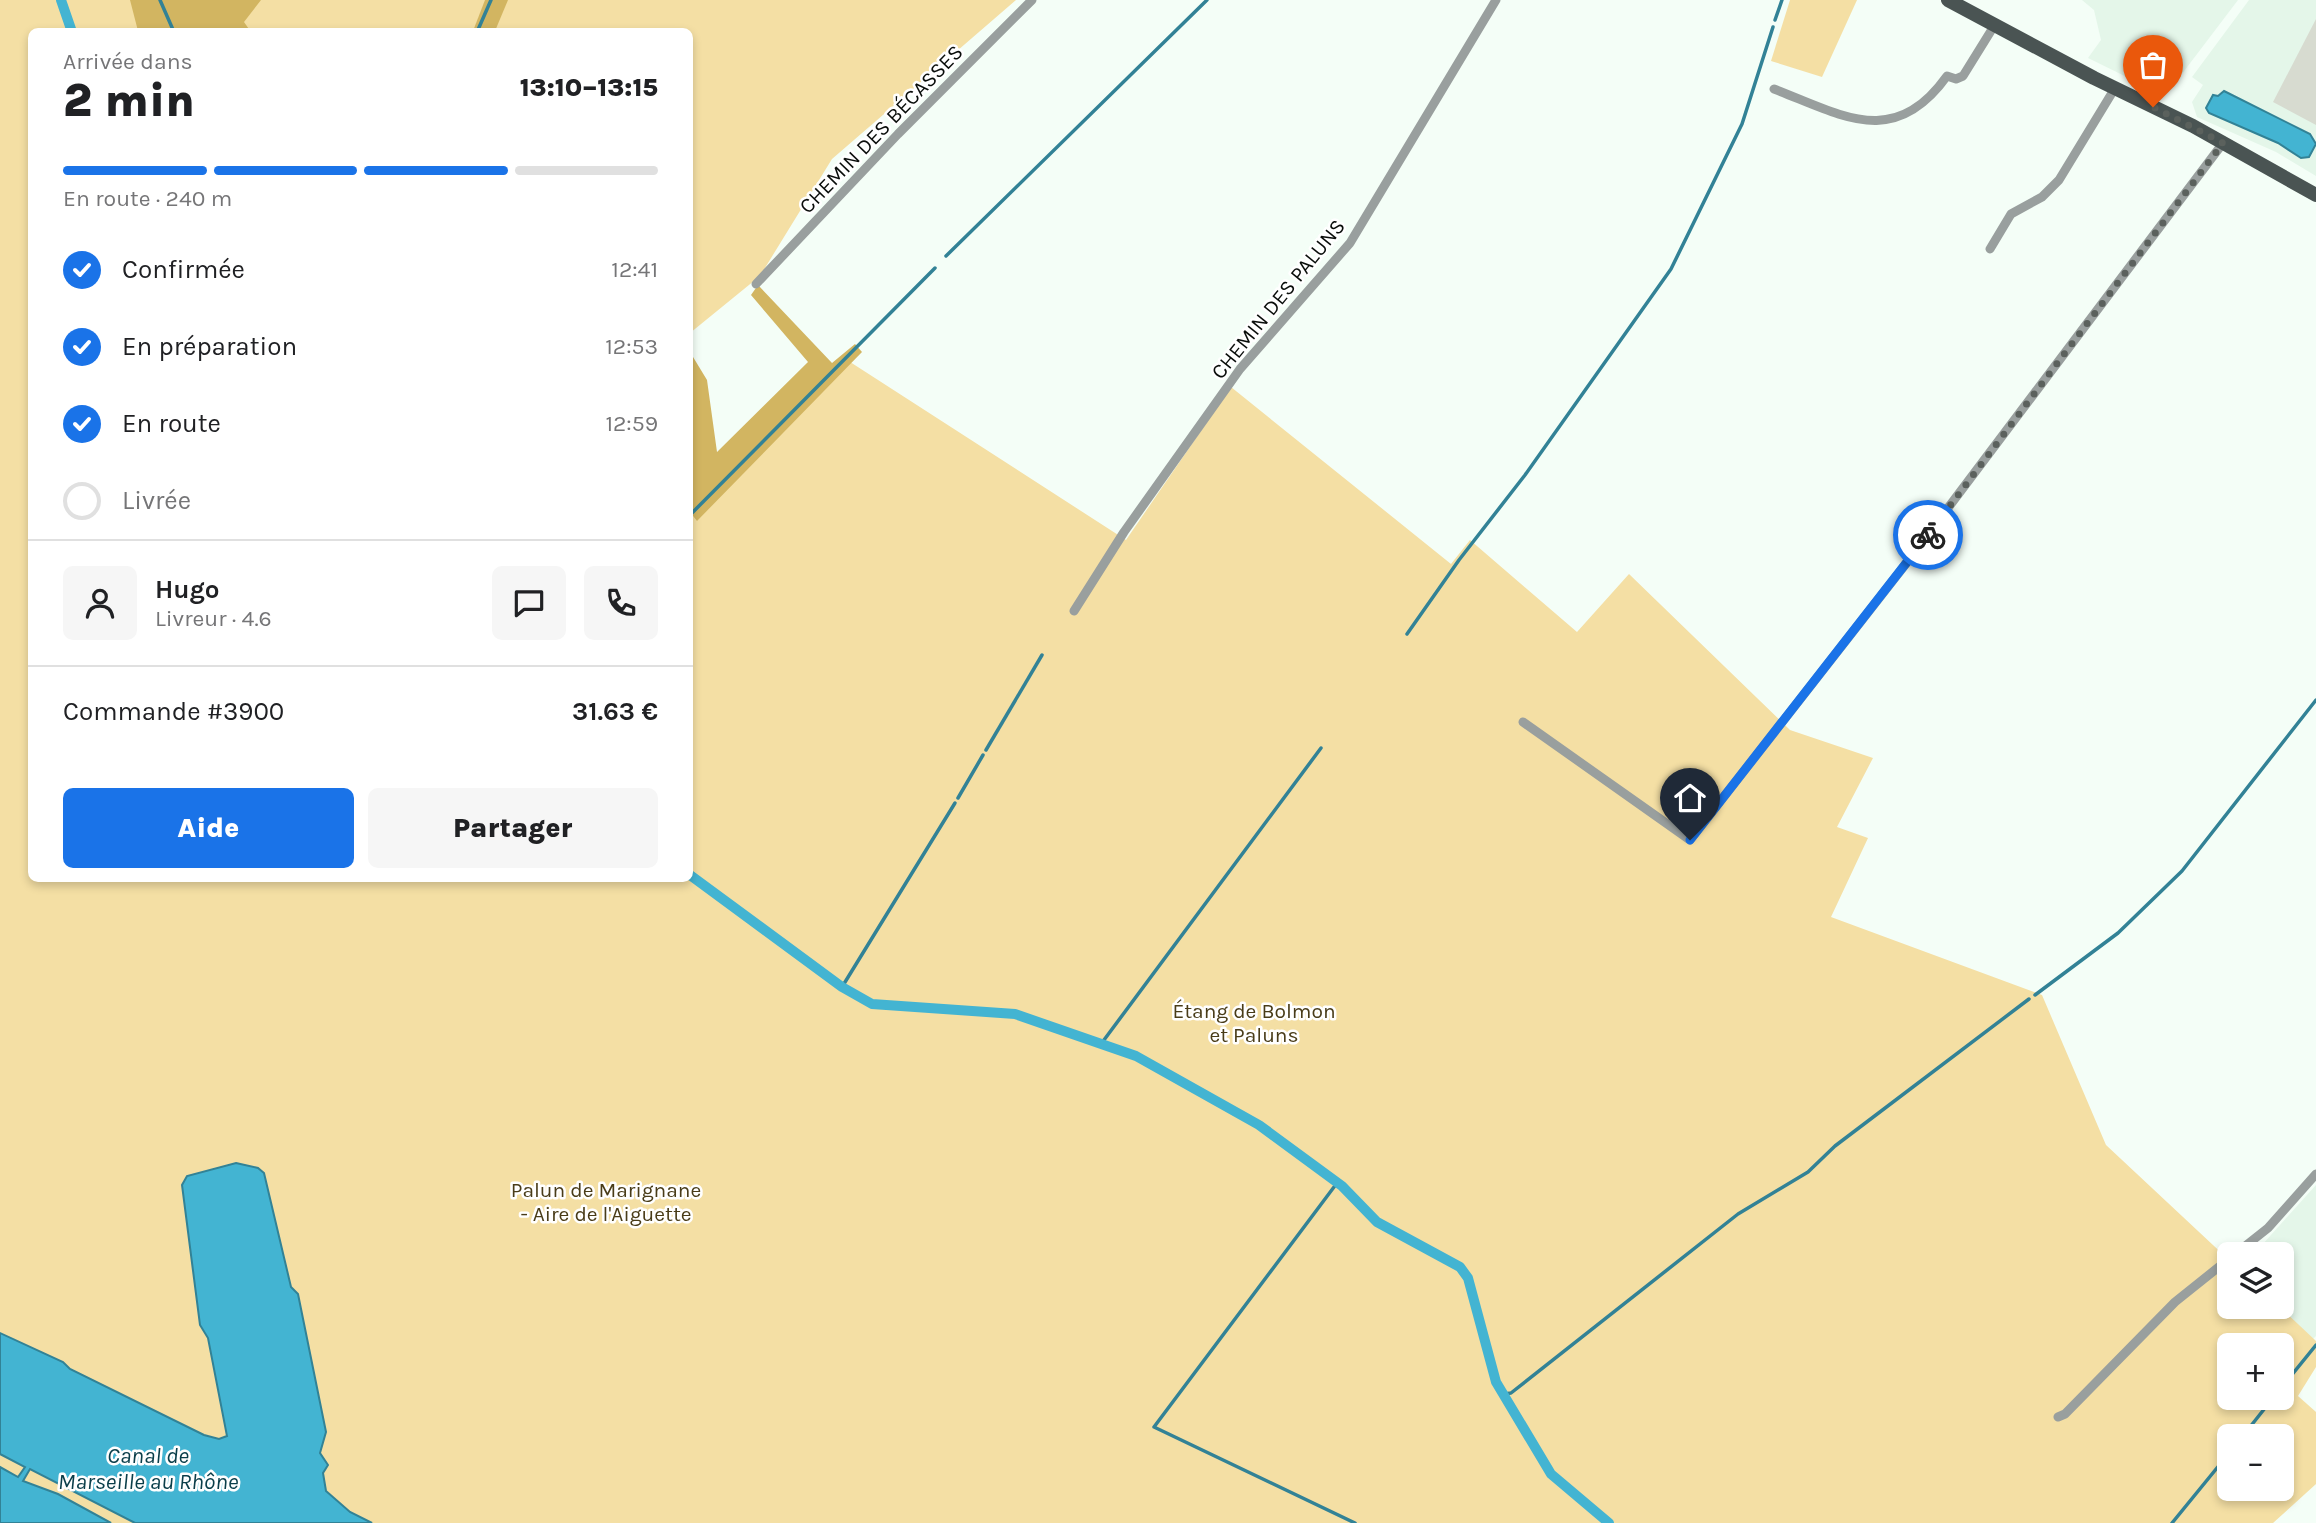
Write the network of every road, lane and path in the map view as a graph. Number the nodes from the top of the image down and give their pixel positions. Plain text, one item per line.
1 (1032, 0) edge
2 (1496, 0) edge
3 (1948, 0) edge
4 (1994, 26) junction
5 (1774, 89) dead end
6 (2115, 89) junction
7 (2223, 143) junction
8 (2316, 195) edge
9 (1990, 249) dead end
10 (756, 284) dead end
11 (1074, 611) dead end
12 (1523, 722) dead end
13 (2316, 1174) edge
14 (2250, 1242) edge
15 (2217, 1268) edge
16 (2058, 1417) dead end

1 - 10 street, CHEMIN DES BÉCASSES
2 - 11 street, CHEMIN DES PALUNS
3 - 4 main road
4 - 5 street
4 - 6 main road
6 - 7 main road
6 - 9 street
7 - 8 main road
7 - 12 street
13 - 14 street
15 - 16 street

